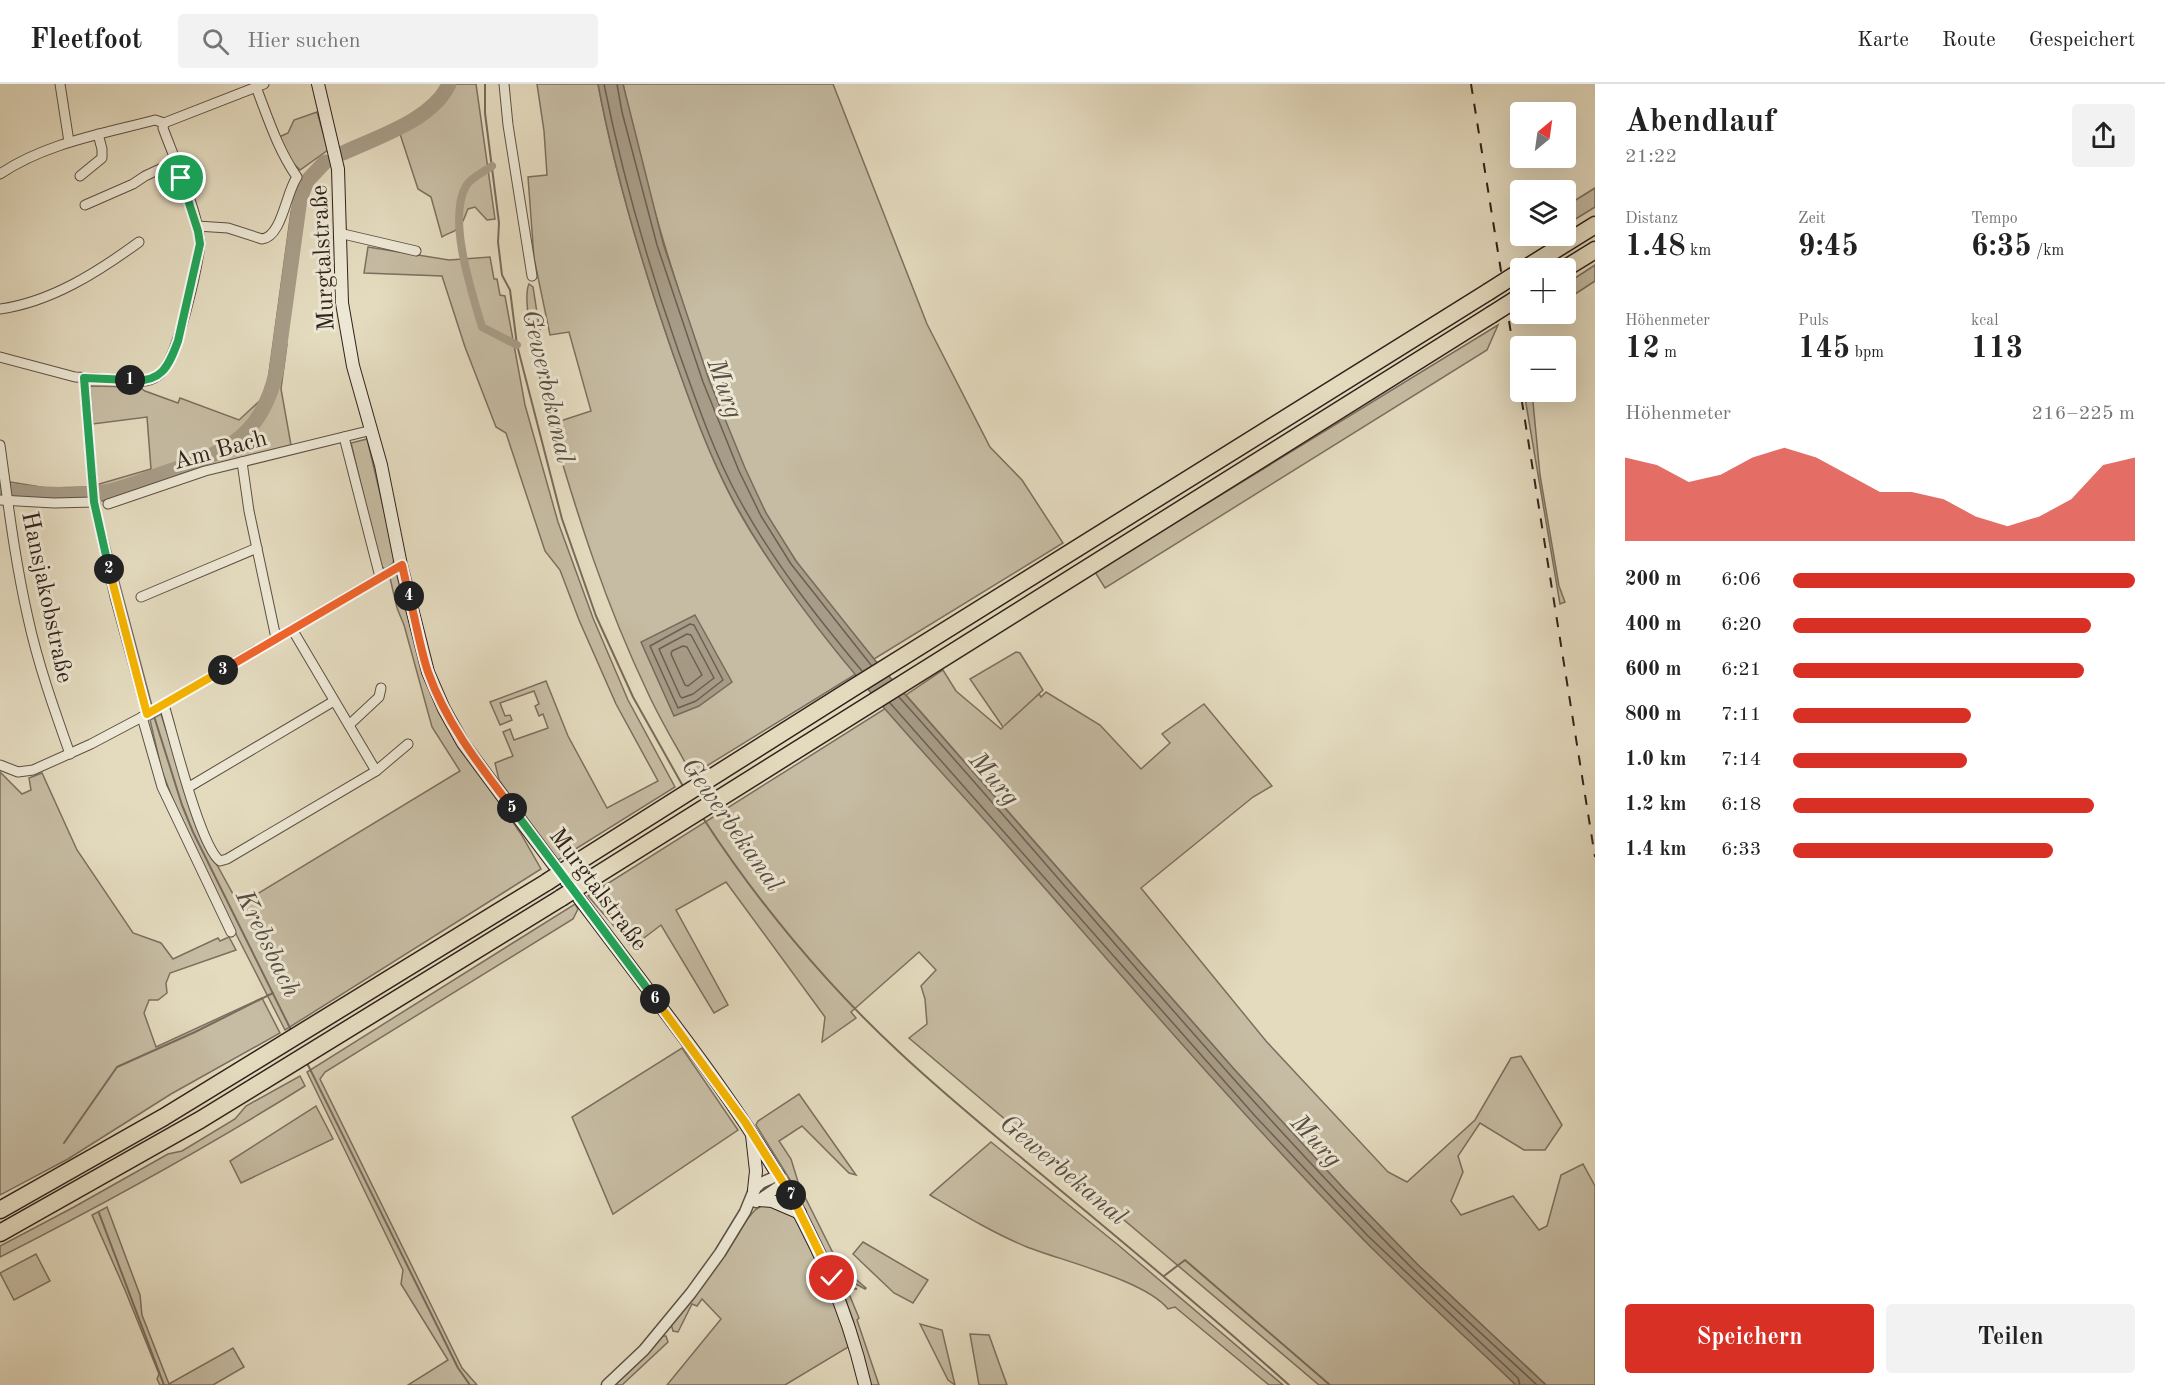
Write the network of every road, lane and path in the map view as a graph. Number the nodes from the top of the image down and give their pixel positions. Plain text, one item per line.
1 (60, 84) edge
2 (318, 84) edge
3 (504, 84) edge
4 (260, 86) edge
5 (164, 123) junction
6 (98, 134) junction
7 (69, 142) junction
8 (175, 162) junction
9 (0, 174) edge
10 (80, 176) dead end
11 (85, 205) dead end
12 (1595, 225) edge
13 (197, 226) junction
14 (339, 233) junction
15 (139, 242) dead end
16 (1595, 250) edge
17 (416, 251) dead end
18 (1543, 258) edge
19 (1576, 262) edge
20 (532, 276) dead end
21 (1510, 278) edge
22 (1510, 303) edge
23 (0, 309) edge
24 (0, 357) edge
25 (84, 378) junction
26 (372, 430) junction
27 (344, 437) junction
28 (0, 445) edge
29 (242, 462) junction
30 (94, 495) junction
31 (5, 500) edge
32 (108, 504) dead end
33 (257, 548) junction
34 (402, 565) junction
35 (380, 577) junction
36 (141, 597) dead end
37 (292, 629) junction
38 (276, 638) junction
39 (381, 688) dead end
40 (334, 701) junction
41 (152, 712) junction
42 (349, 725) junction
43 (408, 744) dead end
44 (70, 754) junction
45 (1, 766) edge
46 (375, 771) junction
47 (189, 787) junction
48 (231, 932) dead end
49 (751, 1130) junction
50 (781, 1179) junction
51 (757, 1195) junction
52 (0, 1210) edge
53 (801, 1213) junction
54 (0, 1233) edge
55 (608, 1385) edge
56 (865, 1385) edge

1 - 7 street
2 - 14 main road, Murgtalstraße
3 - 20 street
4 - 5 street
4 - 13 street
5 - 6 street
5 - 8 street
6 - 7 street
6 - 10 street
7 - 9 street
8 - 11 street
8 - 13 street
12 - 18 highway
13 - 25 street
14 - 17 street
14 - 26 main road, Murgtalstraße
15 - 23 street
16 - 19 highway
21 - 52 highway, bridge
22 - 54 highway, bridge
24 - 25 street
25 - 30 street
26 - 27 street
26 - 34 main road, Murgtalstraße
27 - 29 street, Am Bach
27 - 35 street
28 - 31 street, Hansjakobstraße
29 - 32 street, Am Bach
29 - 33 street
30 - 31 street
30 - 41 street
31 - 44 street, Hansjakobstraße
33 - 36 street
33 - 38 street
34 - 35 street
34 - 49 main road, Murgtalstraße
35 - 37 street
37 - 38 street
37 - 40 street
38 - 41 street
39 - 42 street
40 - 42 street
40 - 47 street
41 - 44 street
41 - 47 street
41 - 48 street
42 - 46 street
43 - 46 street
44 - 45 street
46 - 47 street
49 - 50 main road, Murgtalstraße
49 - 51 main road
50 - 51 street
50 - 53 main road, Murgtalstraße
51 - 53 main road
51 - 55 street
53 - 56 main road, Murgtalstraße

